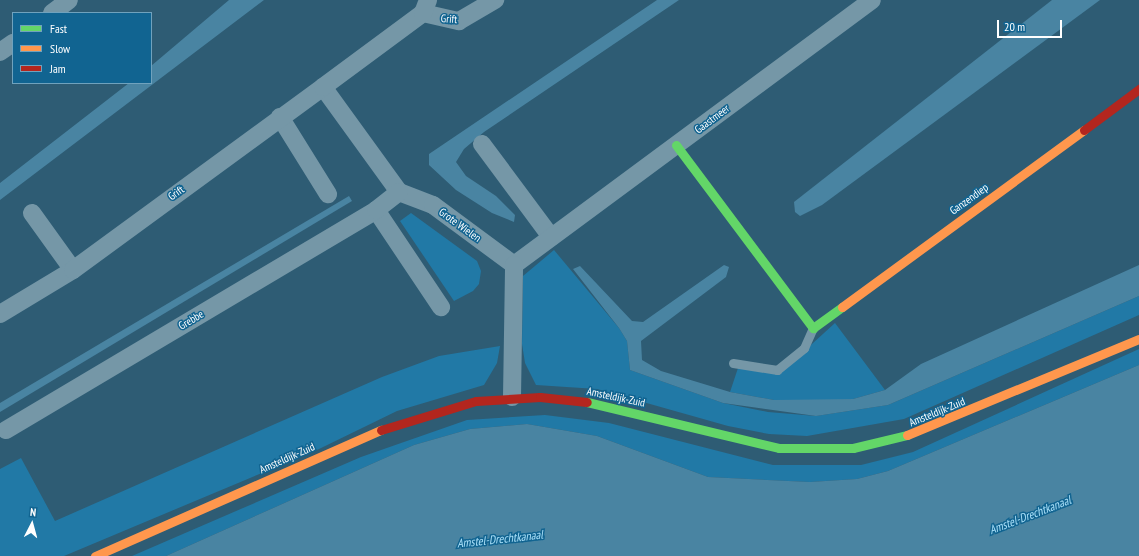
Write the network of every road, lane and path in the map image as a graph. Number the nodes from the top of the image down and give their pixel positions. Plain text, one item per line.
1 (69, 0) edge
2 (494, 0) edge
3 (872, 0) edge
4 (425, 6) edge
5 (53, 12) edge
6 (12, 43) edge
7 (0, 52) edge
8 (323, 87) junction
9 (1139, 89) edge
10 (280, 117) junction
11 (482, 144) dead end
12 (676, 145) junction
13 (399, 192) junction
14 (328, 194) dead end
15 (376, 210) junction
16 (32, 213) dead end
17 (551, 237) junction
18 (514, 265) junction
19 (73, 270) junction
20 (441, 307) dead end
21 (0, 314) edge
22 (813, 328) junction
23 (1139, 339) edge
24 (733, 363) dead end
25 (512, 397) junction
26 (6, 430) dead end
27 (95, 556) edge

1 - 5 street
2 - 4 street, Grift
3 - 12 street, Gaastmeer
4 - 8 street, Grift
6 - 7 street
8 - 10 street, Grift
8 - 13 street
9 - 22 street, Ganzendiep
10 - 14 street
10 - 19 street, Grift
11 - 17 street
12 - 17 street, Gaastmeer
12 - 22 street
13 - 15 street, Grebbe
13 - 18 street, Grote Wielen
15 - 20 street
15 - 26 street, Grebbe
16 - 19 street
17 - 18 street, Gaastmeer
18 - 25 street
19 - 21 street, Grift
22 - 24 lane, Ganzendiep
23 - 25 street, Amsteldijk-Zuid
25 - 27 street, Amsteldijk-Zuid

